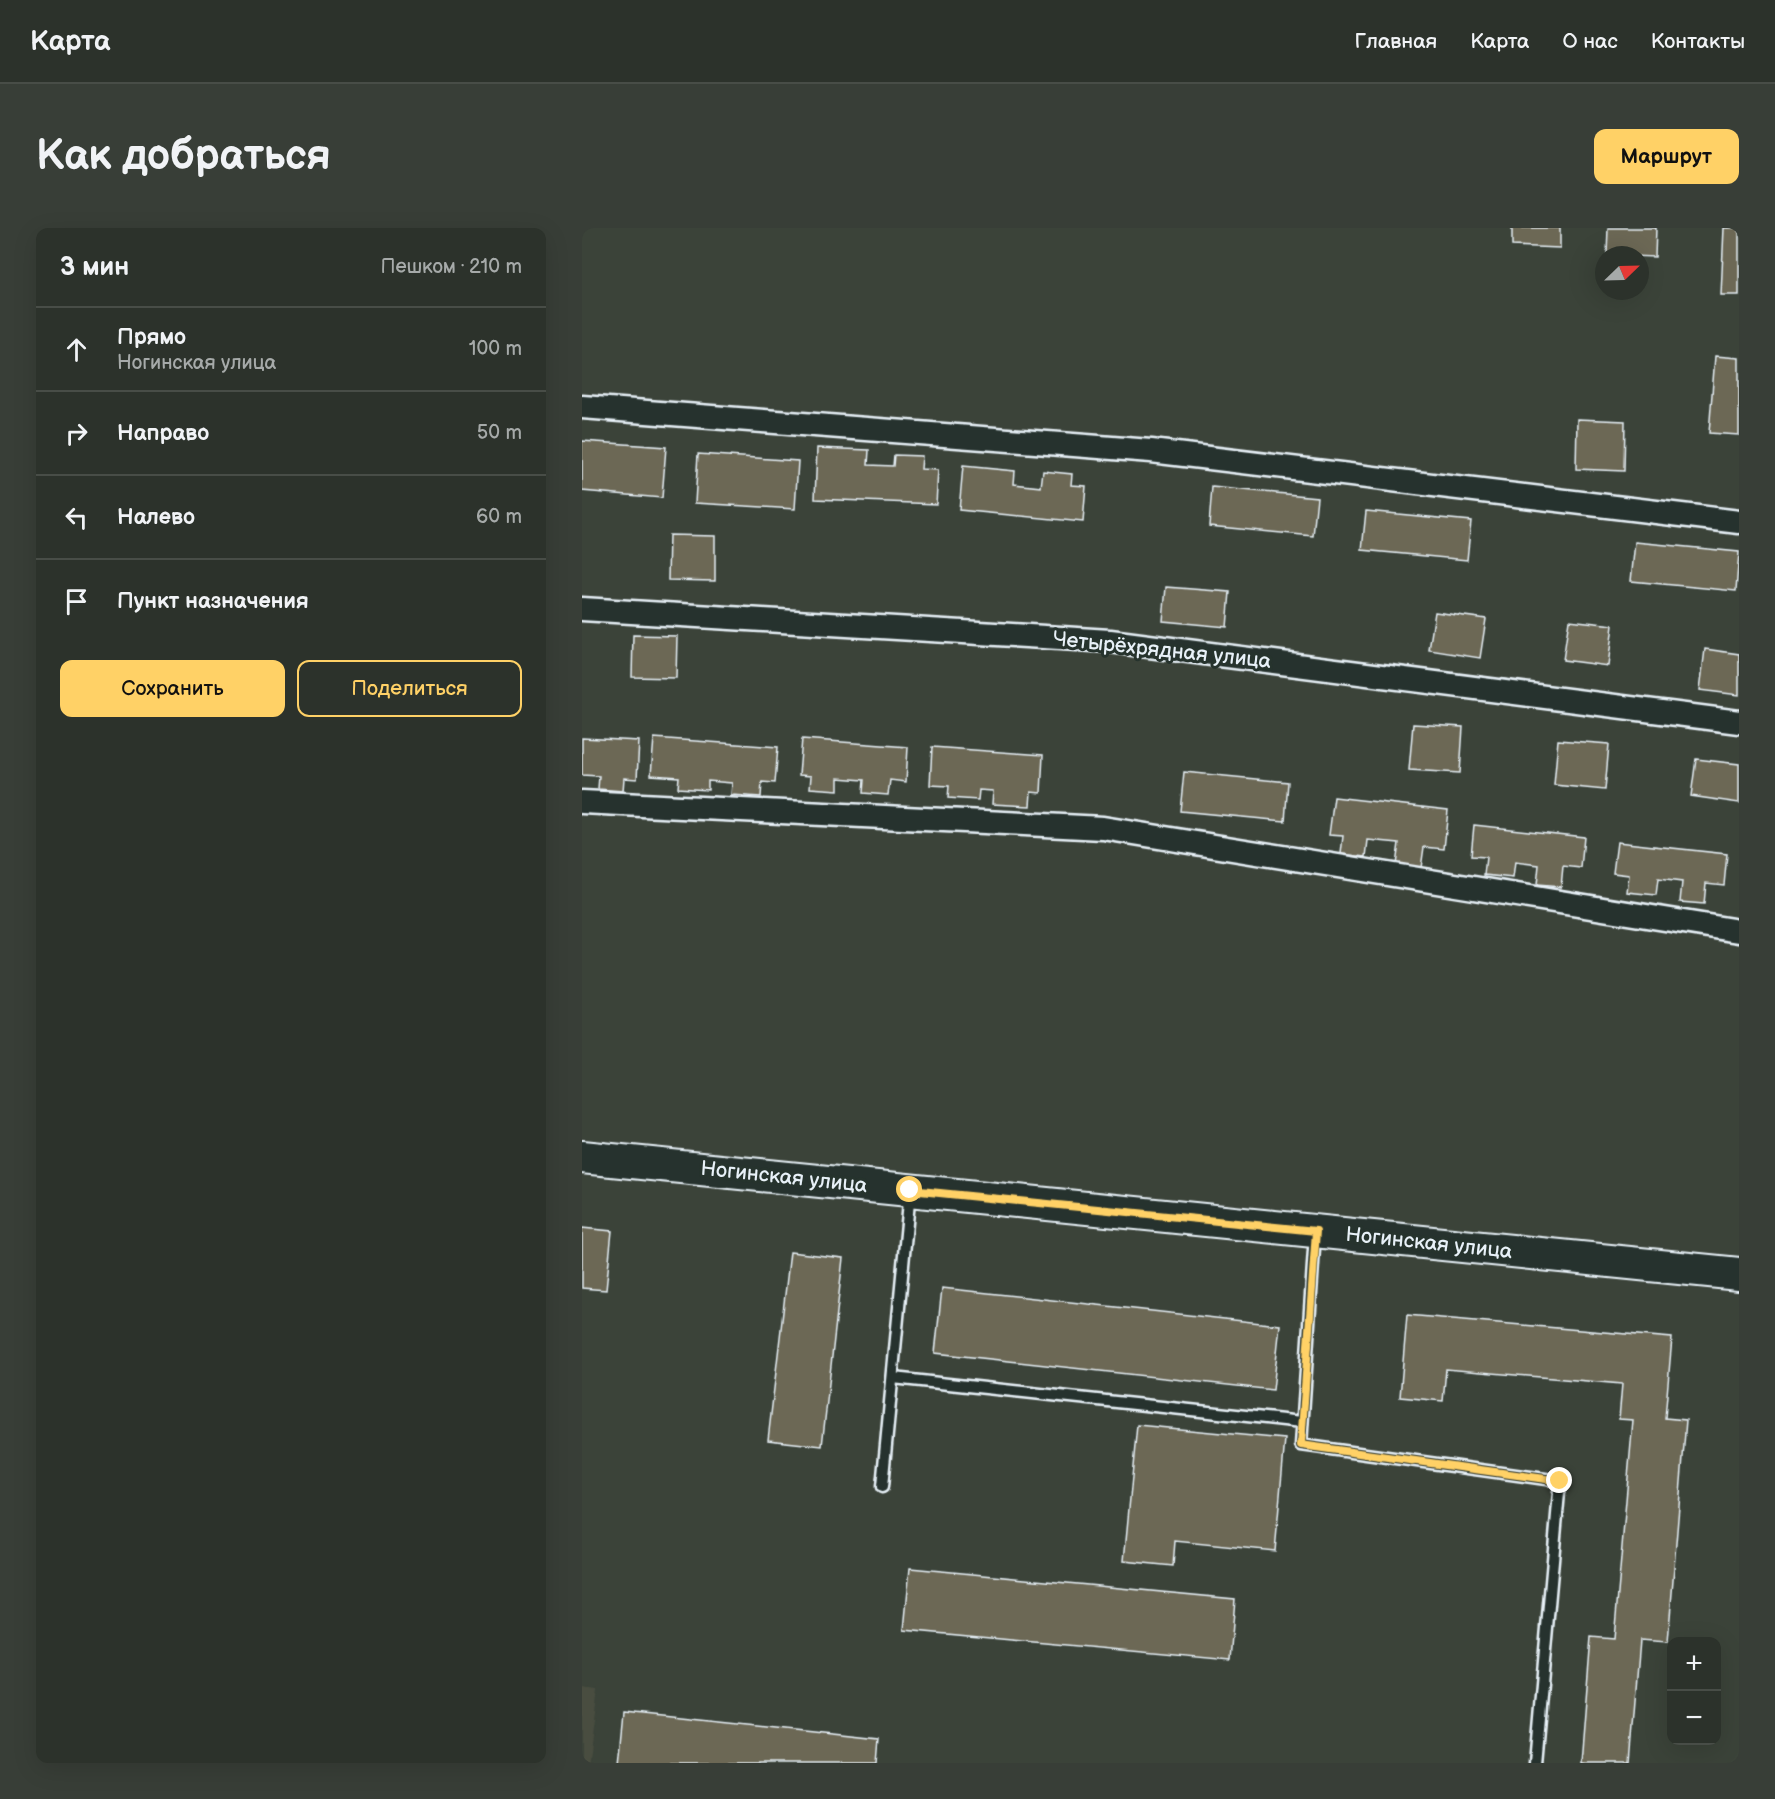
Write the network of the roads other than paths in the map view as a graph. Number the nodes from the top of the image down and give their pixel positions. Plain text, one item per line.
1 (582, 407) edge
2 (1739, 522) edge
3 (582, 609) edge
4 (1739, 722) edge
5 (582, 802) edge
6 (1739, 930) edge
7 (582, 1157) edge
8 (910, 1190) junction
9 (1316, 1231) junction
10 (1739, 1275) edge
11 (893, 1378) junction
12 (1302, 1422) junction
13 (882, 1487) dead end
14 (1535, 1763) edge

1 - 2 street
3 - 4 street, Четырёхрядная улица
5 - 6 street
7 - 8 street, Ногинская улица
8 - 9 street, Ногинская улица
8 - 11 lane
9 - 10 street, Ногинская улица
9 - 12 lane
11 - 12 lane
11 - 13 lane
12 - 14 lane

